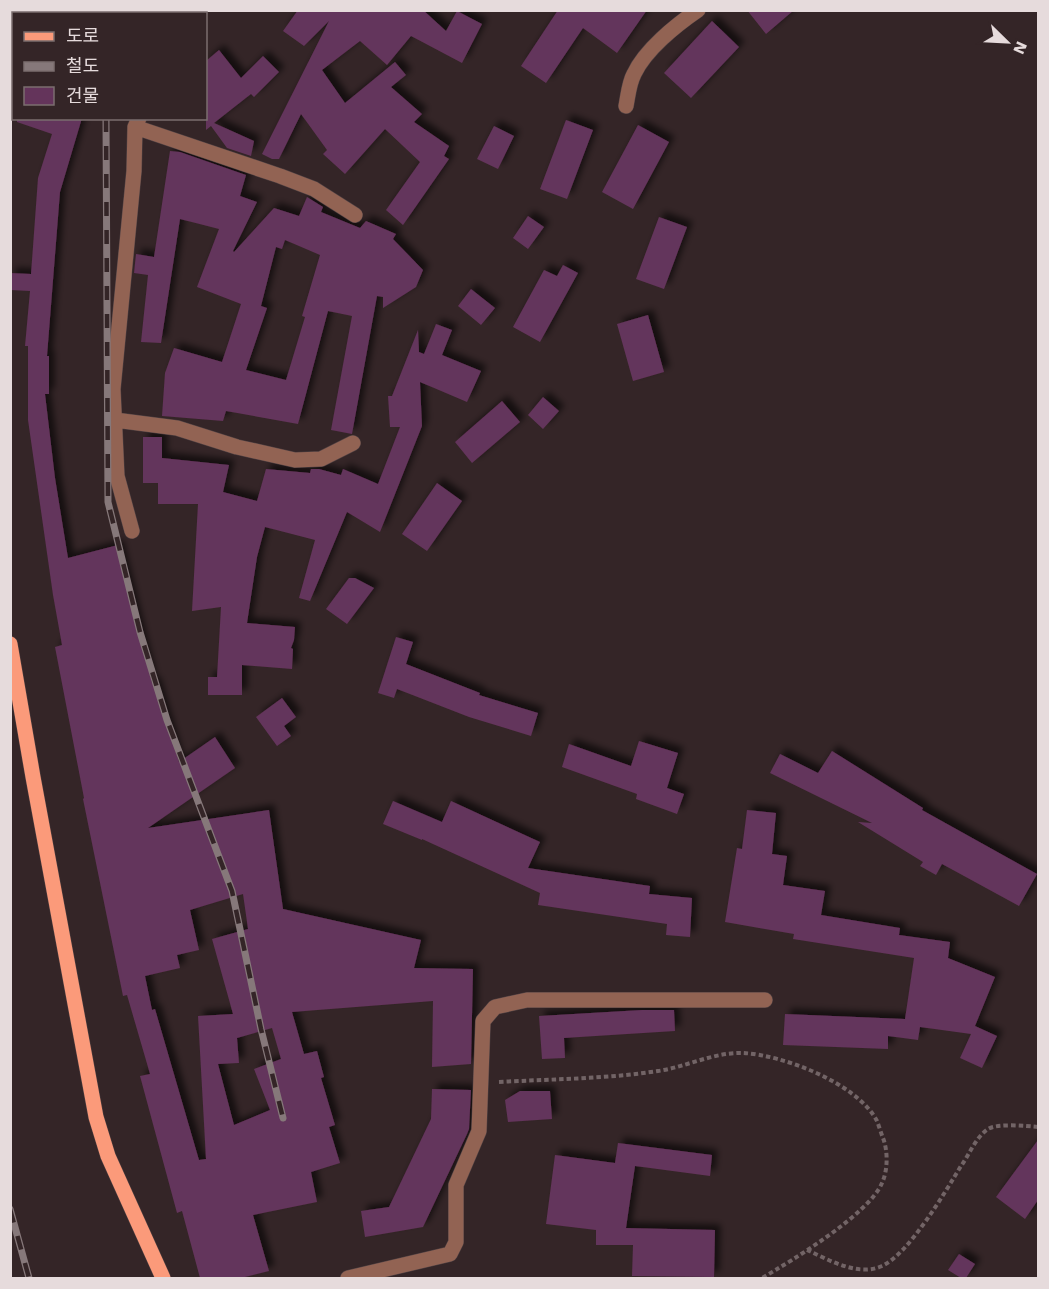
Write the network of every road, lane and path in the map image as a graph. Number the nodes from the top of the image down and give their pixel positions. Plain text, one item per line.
1 (698, 10) edge
2 (626, 106) dead end
3 (137, 123) edge
4 (355, 215) dead end
5 (115, 420) junction
6 (353, 443) dead end
7 (132, 531) dead end
8 (10, 644) edge
9 (765, 1000) dead end
10 (480, 1083) junction
11 (1038, 1127) edge
12 (807, 1250) junction
13 (163, 1278) edge
14 (351, 1278) edge
15 (762, 1278) edge

1 - 2 street
3 - 4 street
3 - 5 street
5 - 6 street
5 - 7 street
8 - 13 main road
9 - 10 street
10 - 12 path
10 - 14 street
11 - 12 path
12 - 15 path

